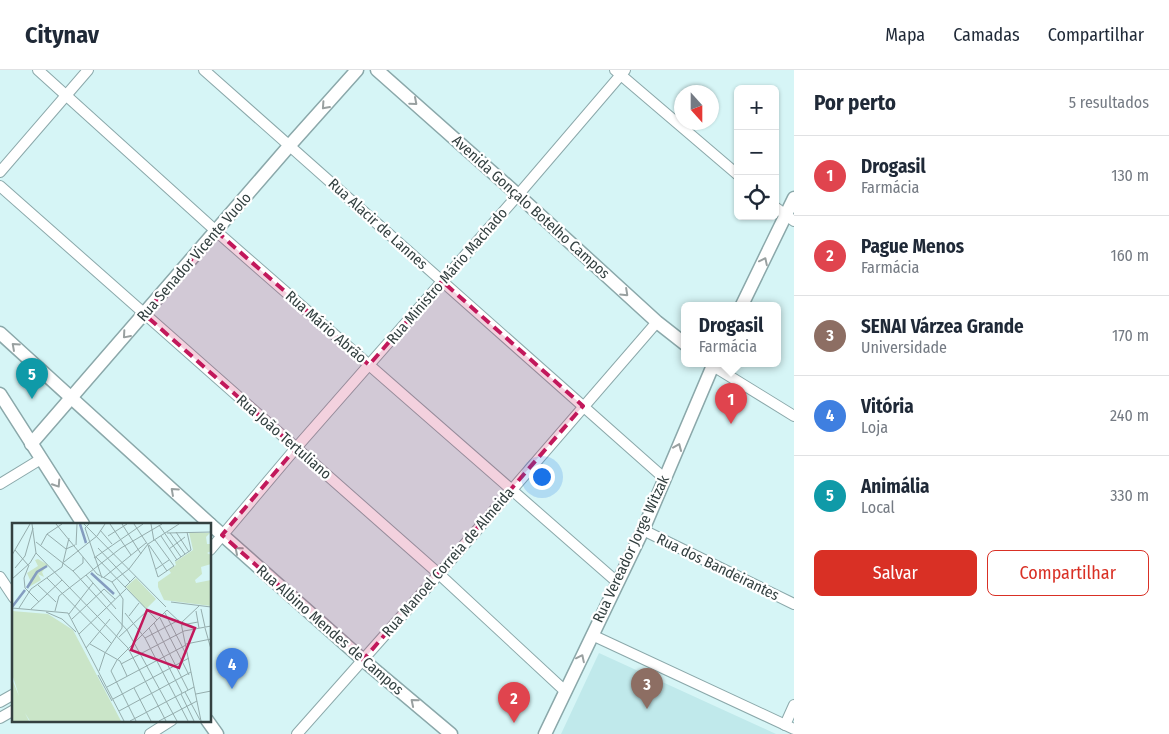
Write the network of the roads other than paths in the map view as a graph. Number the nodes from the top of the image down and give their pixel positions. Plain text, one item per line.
1 (38, 70) edge
2 (88, 70) edge
3 (204, 70) edge
4 (357, 70) edge
5 (377, 70) edge
6 (620, 72) edge
7 (66, 95) junction
8 (290, 145) junction
9 (0, 172) edge
10 (734, 172) edge
11 (0, 186) edge
12 (518, 195) junction
13 (794, 198) edge
14 (779, 210) edge
15 (790, 218) edge
16 (216, 231) junction
17 (442, 281) junction
18 (744, 302) edge
19 (144, 314) junction
20 (657, 322) junction
21 (0, 333) edge
22 (681, 341) edge
23 (369, 365) junction
24 (711, 367) edge
25 (717, 367) edge
26 (0, 394) edge
27 (71, 398) junction
28 (583, 406) junction
29 (794, 416) edge
30 (31, 444) junction
31 (296, 448) junction
32 (41, 459) junction
33 (664, 478) junction
34 (0, 484) edge
35 (511, 491) junction
36 (82, 523) edge
37 (209, 523) edge
38 (211, 525) edge
39 (643, 530) junction
40 (222, 535) junction
41 (211, 549) edge
42 (439, 574) junction
43 (0, 577) edge
44 (616, 582) junction
45 (4, 591) edge
46 (794, 604) edge
47 (592, 635) junction
48 (363, 660) junction
49 (565, 691) junction
50 (12, 695) edge
51 (0, 702) edge
52 (794, 705) edge
53 (12, 711) edge
54 (0, 718) edge
55 (169, 722) edge
56 (208, 722) edge
57 (790, 727) edge
58 (150, 734) edge
59 (217, 734) edge
60 (297, 734) edge
61 (451, 734) edge
62 (545, 734) edge

1 - 7 street, Rua Mário Abrão
2 - 7 street
3 - 8 street, Rua Alacir de Lannes
4 -> 8 street, Rua Senador Vicente Vuolo
5 -> 12 street, Avenida Gonçalo Botelho Campos
6 - 10 street
6 - 12 street, Rua Ministro Mário Machado
7 - 9 street
7 - 16 street, Rua Mário Abrão
8 - 16 street, Rua Senador Vicente Vuolo
8 - 17 street, Rua Alacir de Lannes
11 - 19 street, Rua João Tertuliano
12 - 17 street, Rua Ministro Mário Machado
12 -> 20 street, Avenida Gonçalo Botelho Campos
13 - 15 street
14 - 15 street
18 -> 15 street
16 - 19 street, Rua Senador Vicente Vuolo
16 - 23 street, Rua Mário Abrão
17 - 23 street, Rua Ministro Mário Machado
17 - 28 street, Rua Alacir de Lannes
19 -> 27 street, Rua Senador Vicente Vuolo
19 - 31 street, Rua João Tertuliano
20 - 22 street, Avenida Gonçalo Botelho Campos
20 - 28 street, Rua Manoel Correia de Almeida
27 -> 21 street, Rua Albino Mendes de Campos
23 - 31 street, Rua Ministro Mário Machado
23 - 35 street, Rua Mário Abrão
33 -> 24 street, Rua Vereador Jorge Witzak
25 - 29 street
26 - 30 street
27 - 30 street, Rua Senador Vicente Vuolo
37 -> 27 street, Rua Albino Mendes de Campos
28 - 33 street, Rua Alacir de Lannes
28 - 35 street, Rua Manoel Correia de Almeida
30 - 32 street
31 - 40 street, Rua Ministro Mário Machado
31 - 42 street, Rua João Tertuliano
32 - 34 street
32 -> 36 street
33 - 39 street, Rua Vereador Jorge Witzak
35 - 42 street, Rua Manoel Correia de Almeida
35 - 44 street, Rua Mário Abrão
38 - 40 street, Rua Albino Mendes de Campos
39 - 44 street, Rua Vereador Jorge Witzak
39 - 46 street, Rua dos Bandeirantes
40 - 41 street, Rua Ministro Mário Machado
48 -> 40 street, Rua Albino Mendes de Campos
42 - 48 street, Rua Manoel Correia de Almeida
42 - 49 street, Rua João Tertuliano
43 - 45 street
44 - 47 street, Rua Vereador Jorge Witzak
49 -> 47 street, Rua Vereador Jorge Witzak
47 - 57 street
48 - 60 street, Rua Manoel Correia de Almeida
61 -> 48 street, Rua Albino Mendes de Campos
49 - 62 street, Rua Vereador Jorge Witzak
50 - 51 street
52 - 57 street
53 - 54 street
55 - 58 street
56 - 59 street

